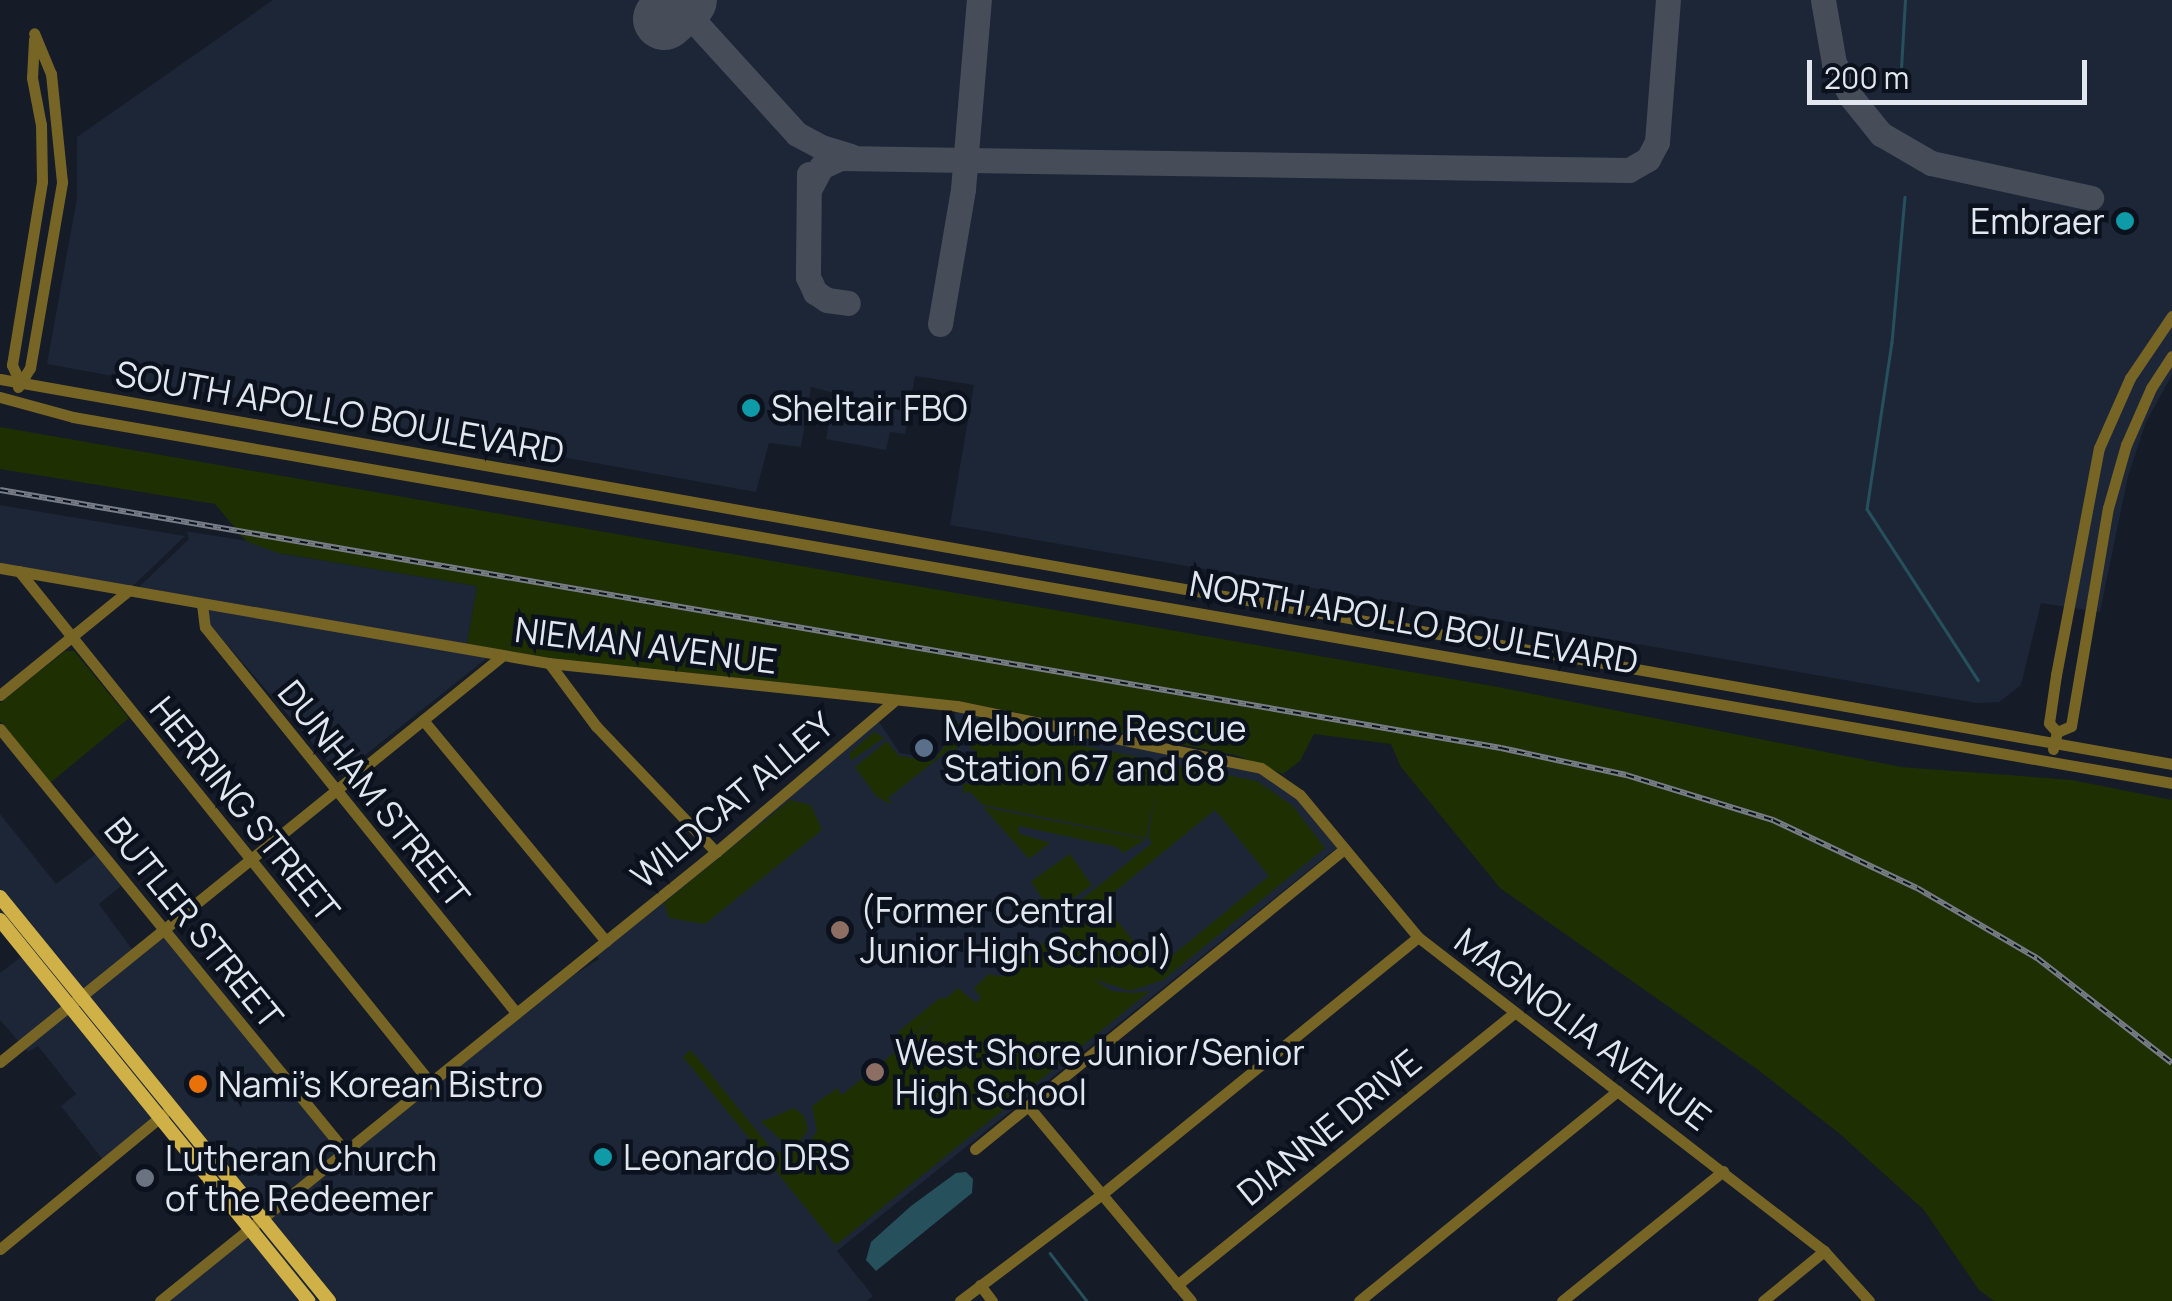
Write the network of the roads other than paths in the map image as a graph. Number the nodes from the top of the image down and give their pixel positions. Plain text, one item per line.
1 (2172, 316) edge
2 (2172, 356) edge
3 (0, 379) edge
4 (19, 382) junction
5 (0, 397) edge
6 (14, 401) junction
7 (670, 498) joint
8 (646, 516) joint
9 (0, 568) edge
10 (19, 571) junction
11 (129, 590) junction
12 (202, 604) junction
13 (2068, 612) junction
14 (2090, 616) junction
15 (70, 638) junction
16 (502, 656) junction
17 (549, 663) junction
18 (0, 694) edge
19 (894, 700) junction
20 (424, 720) junction
21 (0, 728) edge
22 (2055, 739) junction
23 (2050, 761) junction
24 (2172, 764) edge
25 (1283, 780) joint
26 (2172, 783) edge
27 (336, 791) junction
28 (1344, 849) junction
29 (716, 852) junction
30 (251, 858) junction
31 (0, 897) edge
32 (0, 920) edge
33 (163, 929) junction
34 (1418, 938) junction
35 (606, 941) junction
36 (75, 1001) junction
37 (516, 1012) junction
38 (1514, 1012) junction
39 (0, 1062) edge
40 (429, 1081) junction
41 (1617, 1091) junction
42 (169, 1106) junction
43 (1028, 1106) junction
44 (160, 1120) junction
45 (974, 1148) dead end
46 (345, 1151) junction
47 (1723, 1170) junction
48 (1102, 1194) junction
49 (255, 1224) junction
50 (0, 1249) edge
51 (1824, 1251) junction
52 (980, 1285) junction
53 (1177, 1285) junction
54 (160, 1301) edge
55 (308, 1301) edge
56 (329, 1301) edge
57 (960, 1301) edge
58 (992, 1301) edge
59 (1190, 1301) edge
60 (1359, 1301) edge
61 (1562, 1301) edge
62 (1763, 1301) edge
63 (1869, 1301) edge

1 - 13 street
2 - 14 street
3 - 4 street, SOUTH APOLLO BOULEVARD
4 - 4 street
4 - 6 street
4 - 7 street, SOUTH APOLLO BOULEVARD
5 - 6 street, SOUTH APOLLO BOULEVARD
6 - 8 street, SOUTH APOLLO BOULEVARD
7 - 22 street, NORTH APOLLO BOULEVARD
8 - 23 street, NORTH APOLLO BOULEVARD
9 - 10 street, NIEMAN AVENUE
10 - 11 street, NIEMAN AVENUE
10 - 15 street, HERRING STREET
11 - 12 street, NIEMAN AVENUE
11 - 15 street
12 - 16 street, NIEMAN AVENUE
12 - 27 street, DUNHAM STREET
13 - 14 street
13 - 22 street
14 - 22 street
15 - 18 street
15 - 30 street, HERRING STREET
16 - 17 street, NIEMAN AVENUE
16 - 20 street
17 - 19 street, NIEMAN AVENUE
17 - 29 street
19 - 25 street, NIEMAN AVENUE
19 - 29 street, WILDCAT ALLEY
20 - 27 street
20 - 35 street
21 - 33 street, BUTLER STREET
22 - 23 street
22 - 24 street, NORTH APOLLO BOULEVARD
23 - 26 street, NORTH APOLLO BOULEVARD
25 - 28 street, MAGNOLIA AVENUE
27 - 30 street
27 - 37 street, DUNHAM STREET
28 - 34 street, MAGNOLIA AVENUE
28 - 43 street
29 - 35 street, WILDCAT ALLEY
30 - 33 street
30 - 40 street, HERRING STREET
31 - 36 main road
32 - 36 main road
33 - 36 street
33 - 46 street, BUTLER STREET
34 - 38 street, MAGNOLIA AVENUE
34 - 48 street
35 - 37 street, WILDCAT ALLEY
36 - 39 street
36 - 42 main road
36 - 44 main road
37 - 40 street, WILDCAT ALLEY
38 - 41 street, MAGNOLIA AVENUE
38 - 53 street, DIANNE DRIVE
40 - 46 street, WILDCAT ALLEY
41 - 47 street, MAGNOLIA AVENUE
41 - 60 street
42 - 44 street
42 - 49 main road
43 - 45 street
43 - 48 street
44 - 49 main road
44 - 50 street
46 - 49 street, WILDCAT ALLEY
47 - 51 street, MAGNOLIA AVENUE
47 - 61 street
48 - 52 street
48 - 53 street
49 - 54 street, WILDCAT ALLEY
49 - 55 main road
49 - 56 main road
51 - 62 street
51 - 63 street, MAGNOLIA AVENUE
52 - 57 street
52 - 58 street
53 - 59 street

